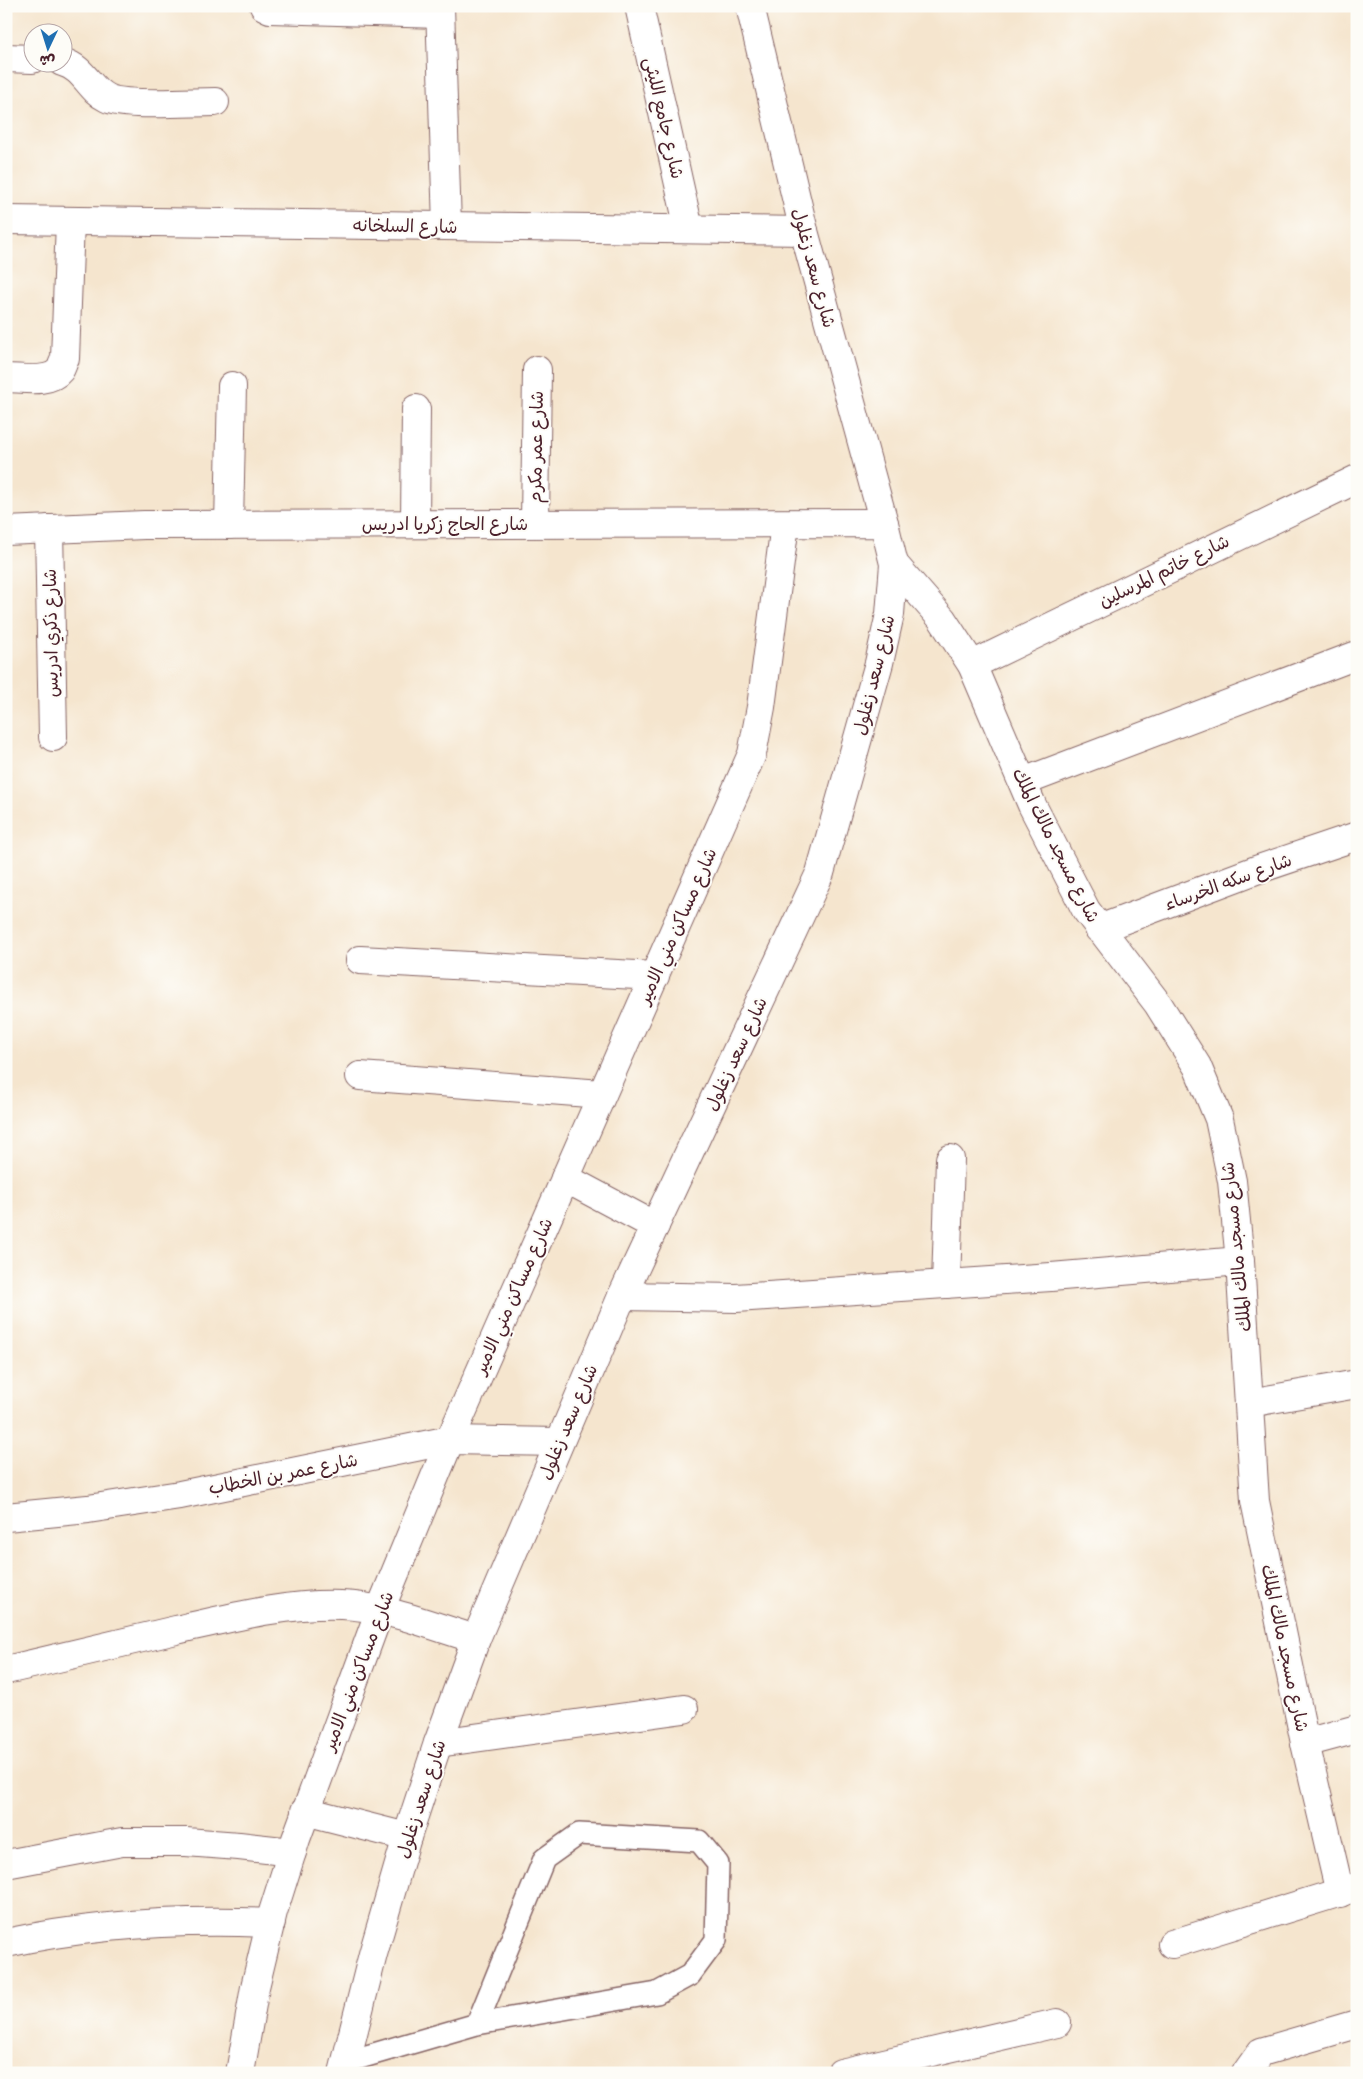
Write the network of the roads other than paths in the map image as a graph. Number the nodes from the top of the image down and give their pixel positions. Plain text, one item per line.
1 (264, 6) edge
2 (639, 6) edge
3 (750, 6) edge
4 (440, 10) edge
5 (6, 58) edge
6 (22, 59) edge
7 (72, 65) edge
8 (215, 102) dead end
9 (6, 220) edge
10 (70, 221) junction
11 (447, 226) junction
12 (688, 229) junction
13 (804, 232) junction
14 (538, 370) dead end
15 (6, 378) edge
16 (232, 386) dead end
17 (416, 409) dead end
18 (1357, 479) edge
19 (535, 523) junction
20 (884, 523) junction
21 (415, 524) junction
22 (785, 524) junction
23 (229, 525) junction
24 (49, 529) junction
25 (6, 531) edge
26 (894, 564) junction
27 (1357, 655) edge
28 (972, 665) junction
29 (53, 737) dead end
30 (1023, 782) junction
31 (1357, 836) edge
32 (1099, 929) junction
33 (360, 960) dead end
34 (654, 976) junction
35 (360, 1076) dead end
36 (602, 1094) junction
37 (950, 1159) dead end
38 (565, 1178) junction
39 (655, 1226) junction
40 (1240, 1261) junction
41 (946, 1284) junction
42 (622, 1296) junction
43 (1357, 1384) edge
44 (1249, 1402) junction
45 (450, 1440) junction
46 (559, 1442) junction
47 (6, 1517) edge
48 (380, 1610) junction
49 (476, 1639) junction
50 (6, 1670) edge
51 (684, 1709) dead end
52 (1357, 1729) edge
53 (1305, 1742) junction
54 (438, 1743) junction
55 (305, 1812) junction
56 (407, 1837) junction
57 (292, 1852) junction
58 (6, 1864) edge
59 (1348, 1890) edge
60 (271, 1923) junction
61 (6, 1943) edge
62 (1172, 1944) dead end
63 (1057, 2022) dead end
64 (477, 2024) junction
65 (1357, 2024) edge
66 (344, 2067) edge
67 (240, 2073) edge
68 (841, 2073) edge
69 (1246, 2073) edge

1 - 4 street
2 - 12 street, شارع جامع الليثى
3 - 13 street, شارع سعد زغلول
4 - 11 street
5 - 6 street
7 - 8 street
9 - 10 street, شارع السلخانه
10 - 11 street, شارع السلخانه
10 - 15 street
11 - 12 street, شارع السلخانه
12 - 13 street, شارع السلخانه
13 - 20 street, شارع سعد زغلول
14 - 19 street, شارع عمر مكرم
16 - 23 street
17 - 21 street
18 - 28 street, شارع خاتم المرسلين
19 - 21 street, شارع الحاج زكريا ادريس
19 - 22 street, شارع الحاج زكريا ادريس
20 - 22 street, شارع الحاج زكريا ادريس
20 - 26 street, شارع سعد زغلول
21 - 23 street, شارع الحاج زكريا ادريس
22 - 34 street, شارع مساكن مني الامير
23 - 24 street, شارع الحاج زكريا ادريس
24 - 25 street, شارع الحاج زكريا ادريس
24 - 29 street, شارع ذكري ادريس
26 - 28 street, شارع مسجد مالك الملك
26 - 39 street, شارع سعد زغلول
27 - 30 street
28 - 30 street, شارع مسجد مالك الملك
30 - 32 street, شارع مسجد مالك الملك
31 - 32 street, شارع سكه الخرساء
32 - 40 street, شارع مسجد مالك الملك
33 - 34 street
34 - 36 street, شارع مساكن مني الامير
35 - 36 street
36 - 38 street, شارع مساكن مني الامير
37 - 41 street
38 - 39 street
38 - 45 street, شارع مساكن مني الامير
39 - 42 street, شارع سعد زغلول
40 - 41 street
40 - 44 street, شارع مسجد مالك الملك
41 - 42 street
42 - 46 street, شارع سعد زغلول
43 - 44 street
44 - 53 street, شارع مسجد مالك الملك
45 - 46 street, شارع عمر بن الخطاب
45 - 47 street, شارع عمر بن الخطاب
45 - 48 street, شارع مساكن مني الامير
46 - 49 street, شارع سعد زغلول
48 - 49 street
48 - 50 street
48 - 55 street, شارع مساكن مني الامير
49 - 54 street, شارع سعد زغلول
51 - 54 street
52 - 53 street
53 - 59 street, شارع مسجد مالك الملك
54 - 56 street, شارع سعد زغلول
55 - 56 street
55 - 57 street, شارع مساكن مني الامير
56 - 66 street, شارع سعد زغلول
57 - 58 street
57 - 60 street, شارع مساكن مني الامير
59 - 62 street
60 - 61 street
60 - 67 street, شارع مساكن مني الامير
63 - 68 street
64 - 64 lane
64 - 66 lane
65 - 69 street

